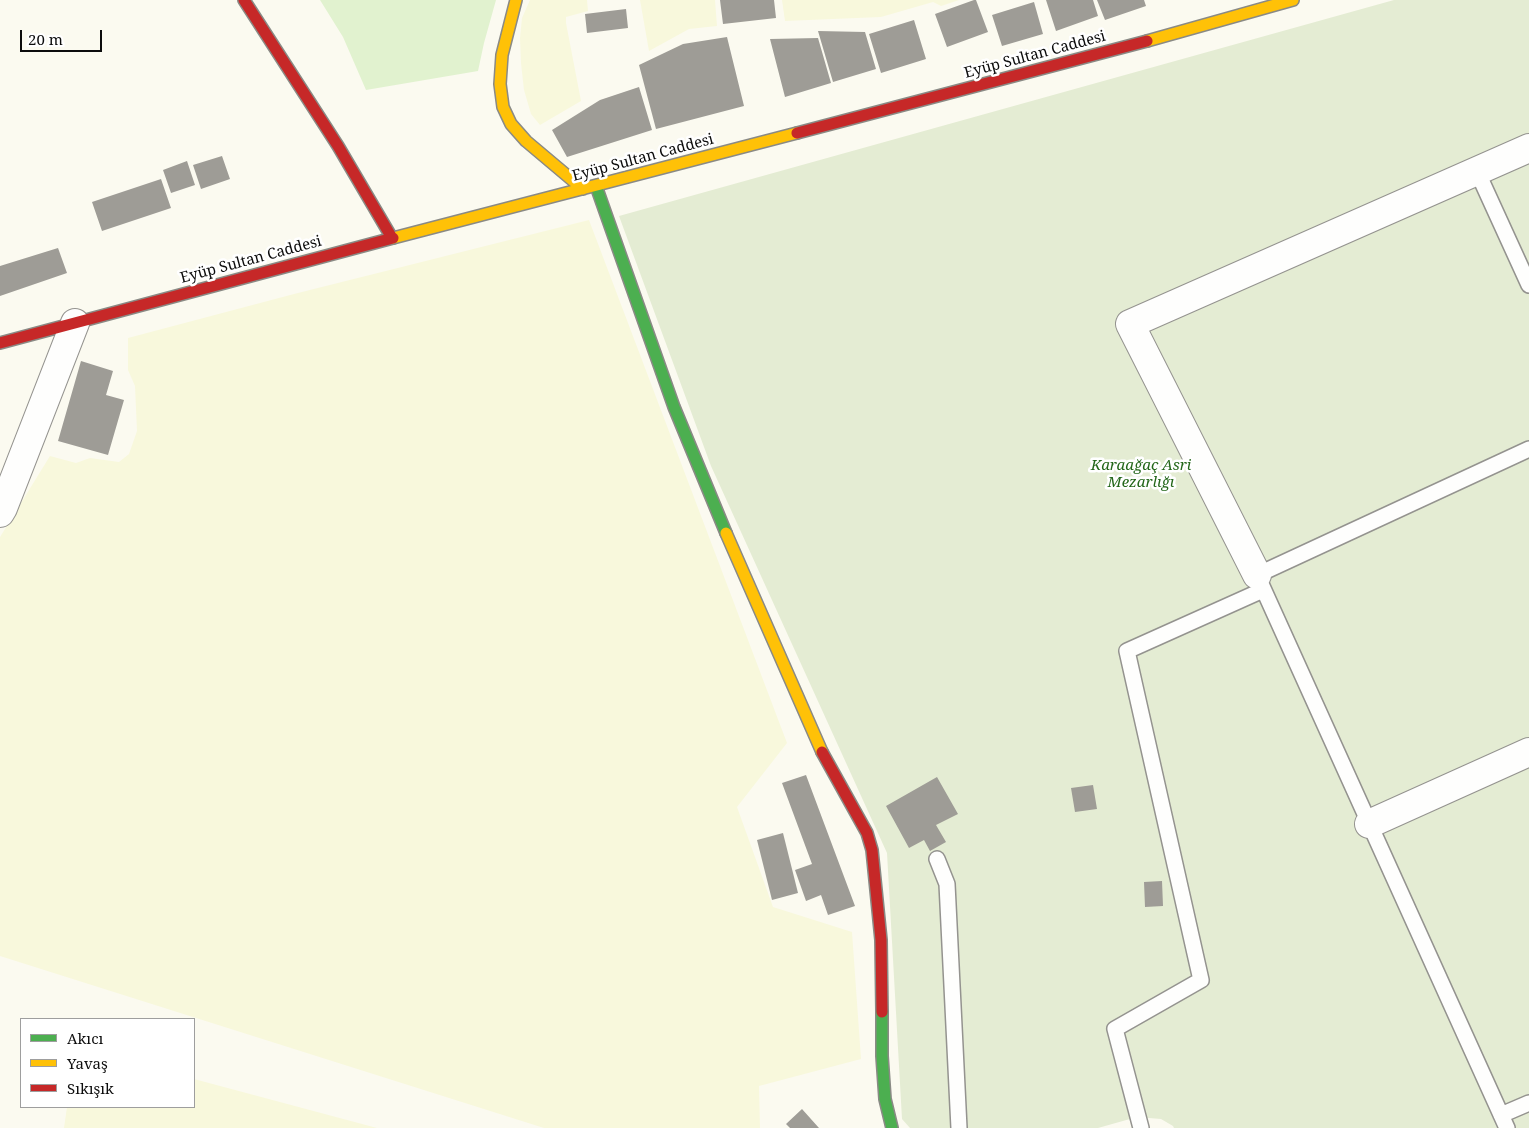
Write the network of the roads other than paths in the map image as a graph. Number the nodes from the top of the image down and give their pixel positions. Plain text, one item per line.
1 (244, 0) edge
2 (516, 0) edge
3 (1293, 0) edge
4 (1529, 148) edge
5 (1477, 171) junction
6 (596, 186) junction
7 (583, 189) junction
8 (392, 238) junction
9 (1529, 286) edge
10 (75, 323) junction
11 (0, 343) edge
12 (1529, 449) edge
13 (0, 513) edge
14 (1260, 582) junction
15 (1529, 752) edge
16 (1369, 824) junction
17 (937, 859) dead end
18 (1529, 1103) edge
19 (1504, 1122) edge
20 (892, 1128) edge
21 (959, 1128) edge
22 (1141, 1128) edge

1 - 8 street
2 - 7 street
3 - 6 street, Eyüp Sultan Caddesi
4 - 5 street
5 - 9 lane
5 - 14 street
6 - 7 street, Eyüp Sultan Caddesi
6 - 20 street
7 - 8 street, Eyüp Sultan Caddesi
8 - 10 street, Eyüp Sultan Caddesi
10 - 11 street, Eyüp Sultan Caddesi
10 - 13 street
12 - 14 lane
14 - 16 lane
14 - 22 lane
15 - 16 street
16 - 19 lane
17 - 21 lane
18 - 19 lane

